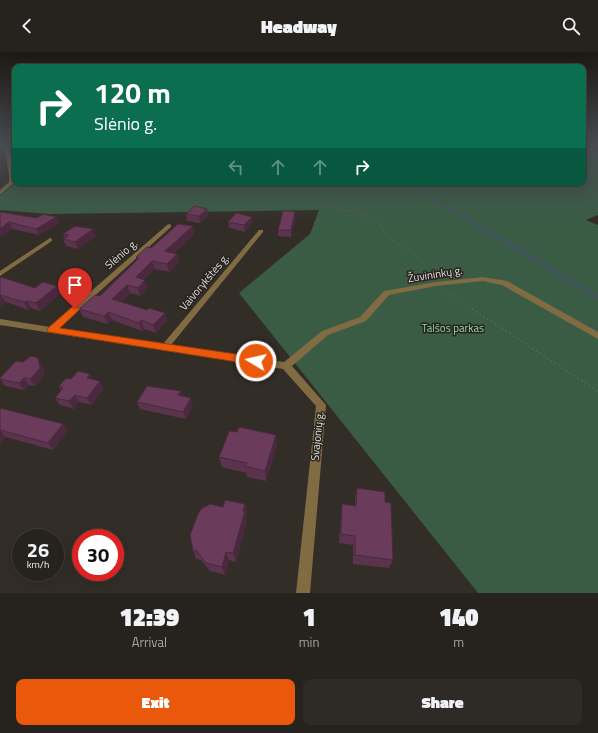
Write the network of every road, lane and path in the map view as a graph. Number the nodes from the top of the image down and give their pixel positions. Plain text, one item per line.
1 (11, 170) edge
2 (12, 182) edge
3 (12, 182) edge
4 (0, 193) edge
5 (326, 206) dead end
6 (169, 226) dead end
7 (261, 232) dead end
8 (50, 240) dead end
9 (0, 274) edge
10 (436, 284) junction
11 (0, 322) edge
12 (52, 330) junction
13 (598, 336) edge
14 (165, 347) junction
15 (286, 366) junction
16 (598, 391) edge
17 (303, 593) edge

1 - 3 street
2 - 4 street
5 - 10 path
6 - 12 street, Slėnio g.
7 - 14 street, Vaivorykštės g.
8 - 9 street
10 - 13 street, Žuvininkų g.
10 - 15 street, Žuvininkų g.
10 - 16 path
11 - 12 street
12 - 14 street
14 - 15 street
15 - 17 street, Svajonių g.

